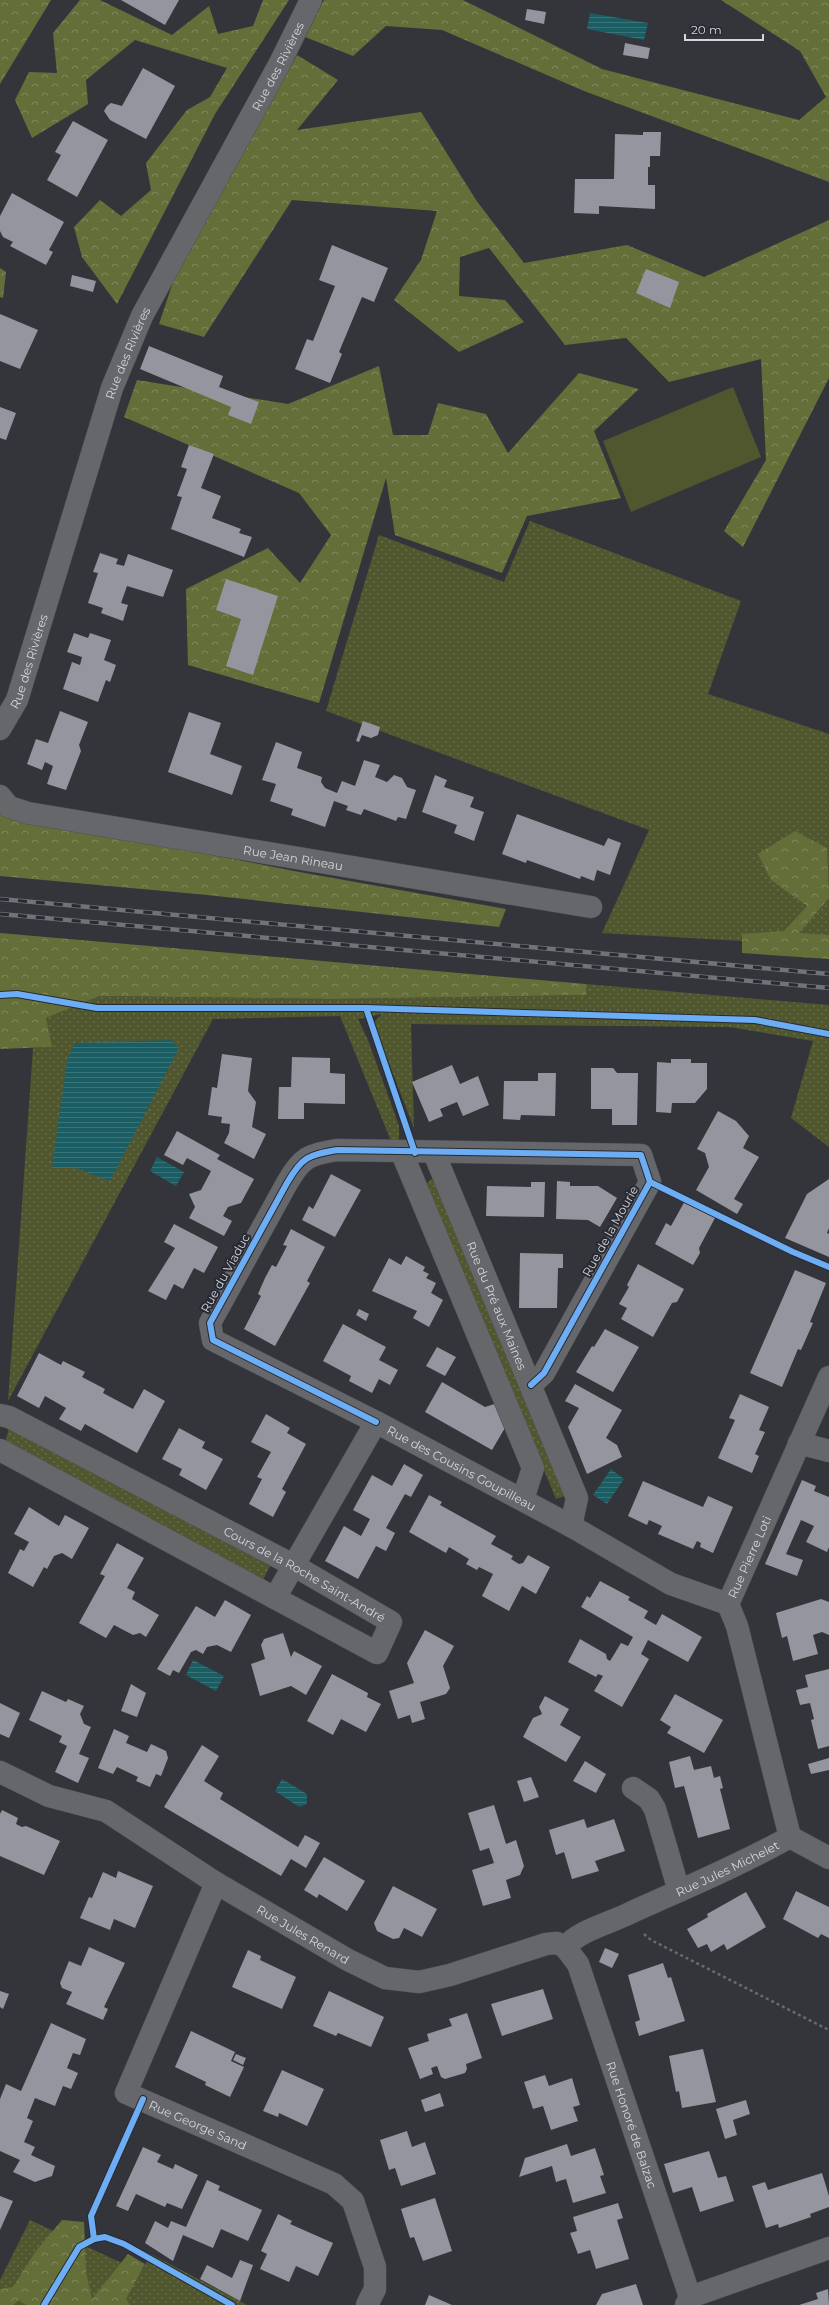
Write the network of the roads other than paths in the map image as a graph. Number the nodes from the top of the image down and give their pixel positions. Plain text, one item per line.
1 (312, 0) edge
2 (0, 729) edge
3 (0, 796) edge
4 (592, 907) dead end
5 (417, 1153) junction
6 (829, 1377) edge
7 (531, 1385) junction
8 (0, 1414) edge
9 (822, 1414) edge
10 (376, 1422) junction
11 (799, 1443) junction
12 (0, 1450) edge
13 (829, 1451) edge
14 (523, 1499) junction
15 (572, 1526) junction
16 (293, 1565) junction
17 (275, 1598) junction
18 (728, 1604) junction
19 (0, 1772) edge
20 (633, 1788) dead end
21 (790, 1837) junction
22 (829, 1858) edge
23 (216, 1882) junction
24 (679, 1891) junction
25 (565, 1947) junction
26 (829, 2248) edge
27 (688, 2301) edge
28 (368, 2305) edge

1 - 2 street, Rue des Rivières
3 - 4 street, Rue Jean Rineau
5 - 7 street, Rue du Pré aux Maines
5 - 7 street, Rue de la Mourie
5 - 10 street, Rue du Viaduc
5 - 14 street
6 - 9 street, Rue Pierre Loti
7 - 15 street, Rue du Pré aux Maines
8 - 16 street, Cours de la Roche Saint-André
9 - 11 street, Rue Pierre Loti
10 - 14 street, Rue des Cousins Goupilleau
10 - 16 street, Rue des Cousins Goupilleau
11 - 13 street
11 - 18 street, Rue Pierre Loti
12 - 17 street, Cours de la Roche Saint-André
14 - 15 street, Rue des Cousins Goupilleau
15 - 18 street, Rue des Cousins Goupilleau
16 - 17 street, Rue des Cousins Goupilleau
16 - 17 street, Cours de la Roche Saint-André
18 - 21 street, Rue Pierre Loti
19 - 23 street, Rue Jules Renard
20 - 24 street
21 - 22 street, Rue Jules Michelet
21 - 24 street, Rue Jules Michelet
23 - 25 street, Rue Jules Renard
23 - 28 street, Rue George Sand
24 - 25 street, Rue Jules Michelet
25 - 27 street, Rue Honoré de Balzac
26 - 27 street

